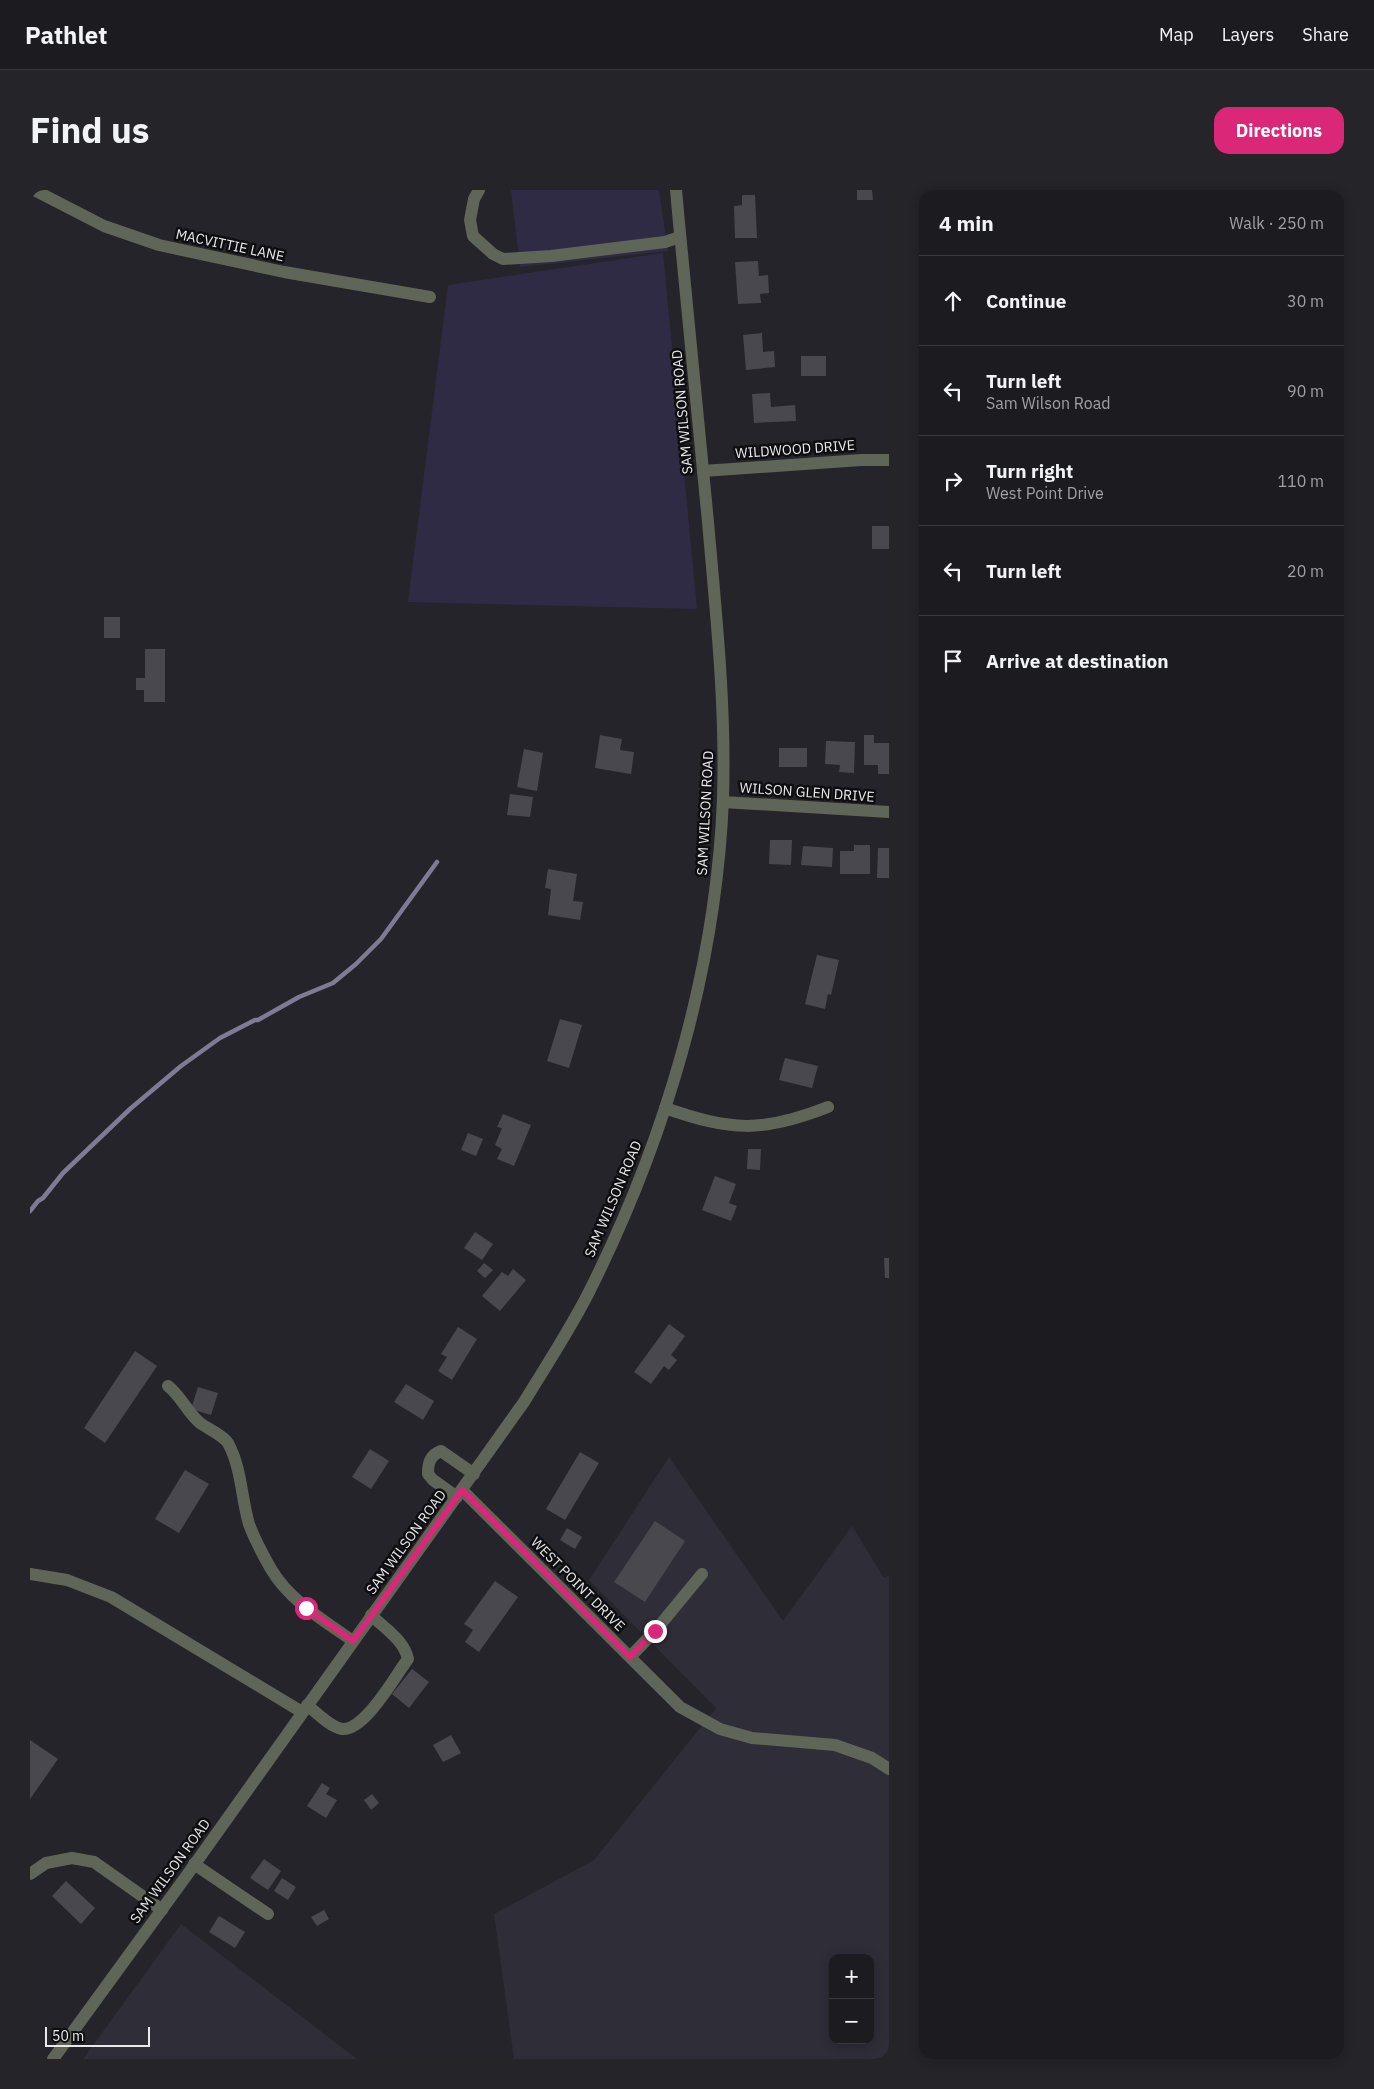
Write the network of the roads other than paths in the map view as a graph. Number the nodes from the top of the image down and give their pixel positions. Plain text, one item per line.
1 (34, 190) edge
2 (479, 190) edge
3 (676, 190) edge
4 (680, 237) junction
5 (430, 297) dead end
6 (889, 460) edge
7 (703, 471) junction
8 (723, 802) junction
9 (889, 812) edge
10 (828, 1107) dead end
11 (664, 1108) junction
12 (168, 1386) dead end
13 (474, 1474) junction
14 (460, 1494) junction
15 (30, 1574) edge
16 (702, 1574) dead end
17 (371, 1615) junction
18 (353, 1641) junction
19 (630, 1657) junction
20 (305, 1708) junction
21 (889, 1769) edge
22 (194, 1864) junction
23 (30, 1874) edge
24 (162, 1910) junction
25 (268, 1914) dead end
26 (53, 2059) edge

1 - 5 street, MACVITTIE LANE
2 - 4 street
3 - 4 street, SAM WILSON ROAD
4 - 7 street, SAM WILSON ROAD
6 - 7 street, WILDWOOD DRIVE
7 - 8 street, SAM WILSON ROAD
8 - 9 street, WILSON GLEN DRIVE
8 - 11 street, SAM WILSON ROAD
10 - 11 street
11 - 13 street, SAM WILSON ROAD
12 - 18 street
13 - 14 street, SAM WILSON ROAD
13 - 14 street, WEST POINT DRIVE
14 - 17 street, SAM WILSON ROAD
14 - 19 street, WEST POINT DRIVE
15 - 20 street
16 - 19 street
17 - 18 street, SAM WILSON ROAD
17 - 20 street
18 - 20 street, SAM WILSON ROAD
19 - 21 street, WEST POINT DRIVE
20 - 22 street, SAM WILSON ROAD
22 - 24 street, SAM WILSON ROAD
22 - 25 street
23 - 24 street
24 - 26 street, SAM WILSON ROAD

